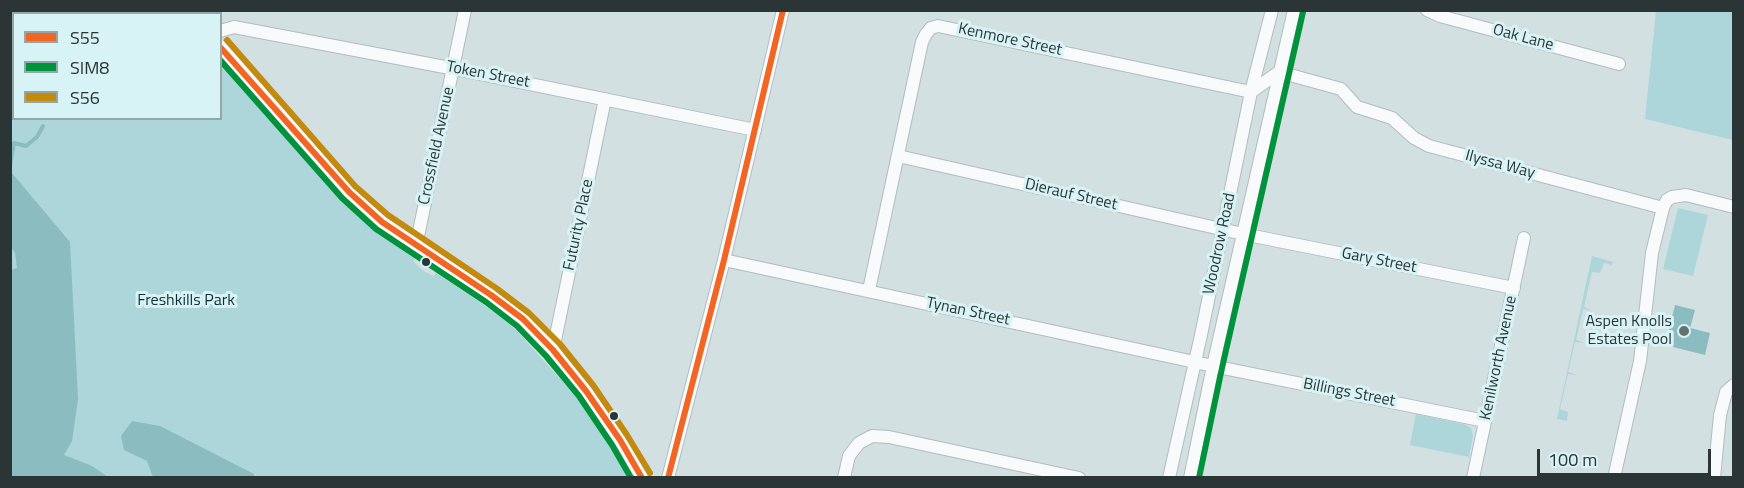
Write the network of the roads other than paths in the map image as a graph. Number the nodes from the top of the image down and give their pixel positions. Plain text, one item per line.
1 (465, 10) edge
2 (783, 10) edge
3 (1272, 10) edge
4 (1294, 10) edge
5 (1427, 10) edge
6 (222, 30) edge
7 (222, 48) edge
8 (1619, 64) dead end
9 (454, 69) junction
10 (1279, 72) junction
11 (1251, 92) junction
12 (605, 99) junction
13 (755, 130) junction
14 (898, 156) junction
15 (1734, 207) edge
16 (1663, 208) junction
17 (1222, 229) junction
18 (1243, 234) junction
19 (1524, 238) dead end
20 (416, 246) junction
21 (724, 260) junction
22 (1514, 288) junction
23 (869, 291) junction
24 (552, 350) junction
25 (1194, 362) junction
26 (1213, 366) junction
27 (1730, 388) edge
28 (1485, 421) junction
29 (642, 477) edge
30 (668, 477) edge
31 (844, 477) edge
32 (1079, 477) edge
33 (1169, 477) edge
34 (1190, 477) edge
35 (1473, 477) edge
36 (1614, 477) edge
37 (1714, 477) edge

1 - 9 street, Crossfield Avenue
2 - 13 street
3 - 11 street, Woodrow Road
4 - 10 street, Woodrow Road
5 - 8 street, Oak Lane
6 - 9 street, Token Street
7 - 20 street
9 - 12 street, Token Street
9 - 20 street, Crossfield Avenue
10 - 11 street
10 - 16 street, Ilyssa Way
10 - 18 street, Woodrow Road
11 - 14 street, Kenmore Street
11 - 17 street, Woodrow Road
12 - 13 street, Token Street
12 - 24 street, Futurity Place
13 - 21 street
14 - 17 street, Dierauf Street
14 - 23 street, Kenmore Street
15 - 16 street
16 - 36 street
17 - 18 street, Dierauf Street
17 - 25 street, Woodrow Road
18 - 22 street, Gary Street
18 - 26 street, Woodrow Road
19 - 22 street, Kenilworth Avenue
20 - 24 street
21 - 23 street, Tynan Street
21 - 30 street
22 - 28 street, Kenilworth Avenue
23 - 25 street, Tynan Street
24 - 29 street
25 - 26 street, Tynan Street
25 - 33 street, Woodrow Road
26 - 28 street, Billings Street
26 - 34 street, Woodrow Road
27 - 37 street
28 - 35 street, Kenilworth Avenue
31 - 32 street

